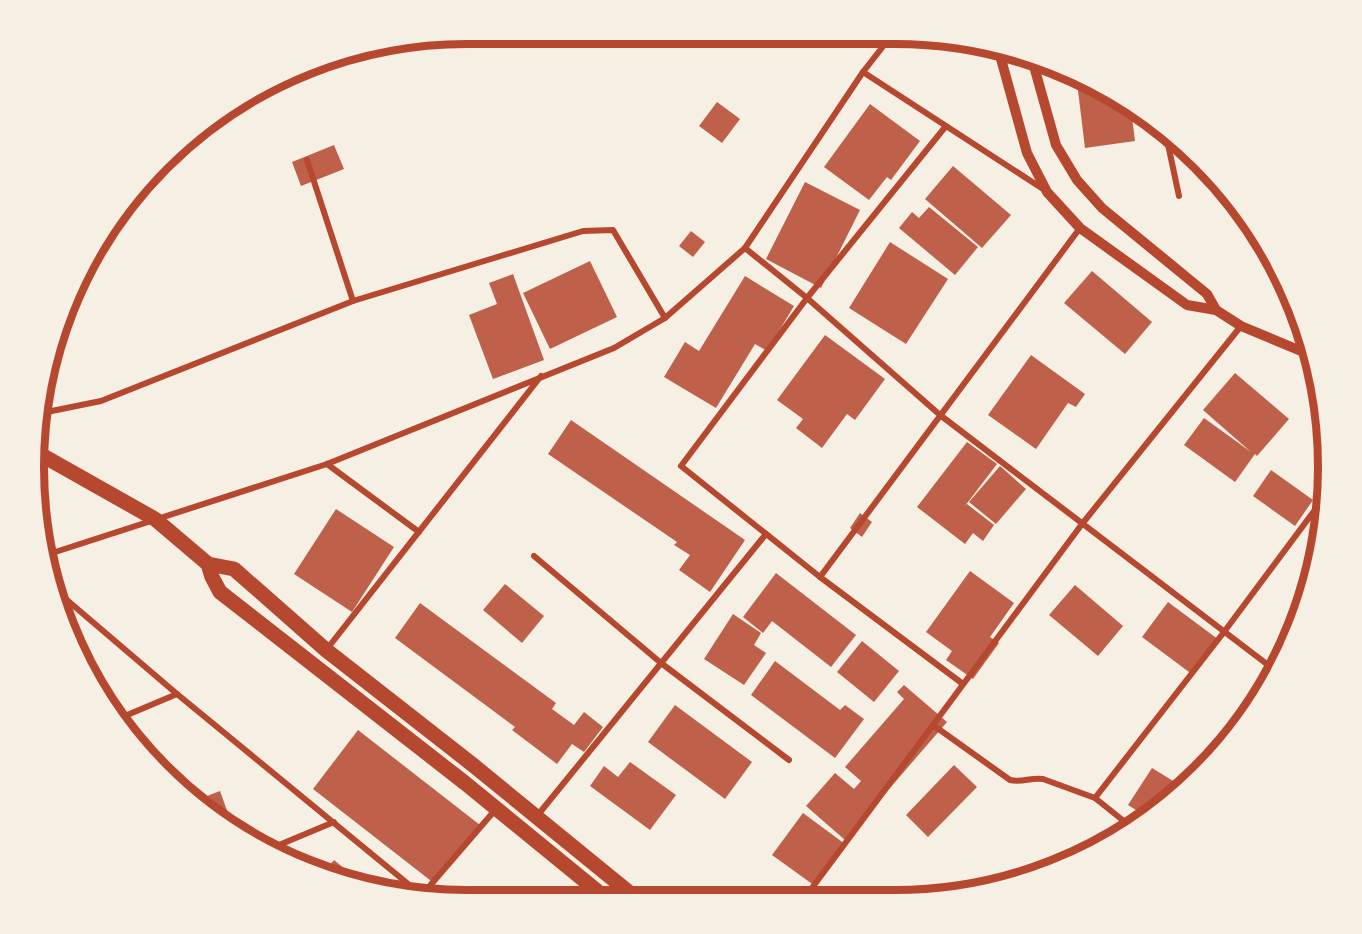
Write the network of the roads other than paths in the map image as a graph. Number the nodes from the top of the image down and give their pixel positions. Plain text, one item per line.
1 (885, 44) edge
2 (1000, 57) edge
3 (1034, 67) edge
4 (863, 72) junction
5 (946, 126) junction
6 (1168, 144) edge
7 (307, 160) dead end
8 (1047, 192) junction
9 (1179, 196) dead end
10 (1080, 228) junction
11 (745, 248) junction
12 (807, 298) junction
13 (353, 301) junction
14 (1216, 310) junction
15 (665, 318) junction
16 (1241, 326) junction
17 (1302, 352) edge
18 (542, 376) junction
19 (47, 412) edge
20 (940, 415) junction
21 (44, 456) edge
22 (327, 464) junction
23 (1317, 508) edge
24 (155, 519) junction
25 (1082, 524) junction
26 (419, 532) junction
27 (766, 534) junction
28 (53, 553) edge
29 (534, 556) dead end
30 (208, 564) junction
31 (820, 577) junction
32 (64, 598) edge
33 (1224, 632) junction
34 (326, 650) junction
35 (661, 663) junction
36 (1269, 666) edge
37 (963, 684) junction
38 (177, 694) junction
39 (125, 716) edge
40 (933, 725) junction
41 (789, 760) dead end
42 (1095, 798) junction
43 (496, 809) junction
44 (537, 816) junction
45 (334, 822) junction
46 (1125, 822) edge
47 (277, 846) edge
48 (412, 887) edge
49 (429, 889) edge
50 (596, 890) edge
51 (626, 890) edge
52 (810, 890) edge

1 - 4 street
2 - 8 street
3 - 14 street
4 - 5 street
4 - 11 street
5 - 8 street
5 - 12 street
6 - 9 street
7 - 13 street
8 - 10 street
10 - 14 street
10 - 20 street
11 - 12 street
11 - 15 street
12 - 20 street
12 - 27 street
13 - 15 street
13 - 19 street
14 - 16 street
15 - 18 street
16 - 17 street
16 - 25 street
18 - 22 street
18 - 26 street
20 - 25 street
20 - 31 street
21 - 24 main road
22 - 24 street
22 - 26 street
23 - 33 street
24 - 28 street
24 - 30 main road
25 - 33 street
25 - 37 street
26 - 34 street
27 - 31 street
27 - 35 street
29 - 35 street
30 - 34 main road
30 - 43 main road
31 - 37 street
32 - 38 street
33 - 36 street
33 - 42 street
34 - 44 main road
35 - 41 street
35 - 44 street
37 - 40 street
38 - 39 street
38 - 45 street
40 - 42 street
40 - 52 street
42 - 46 street
43 - 49 street
43 - 50 main road
44 - 51 main road
45 - 47 street
45 - 48 street

